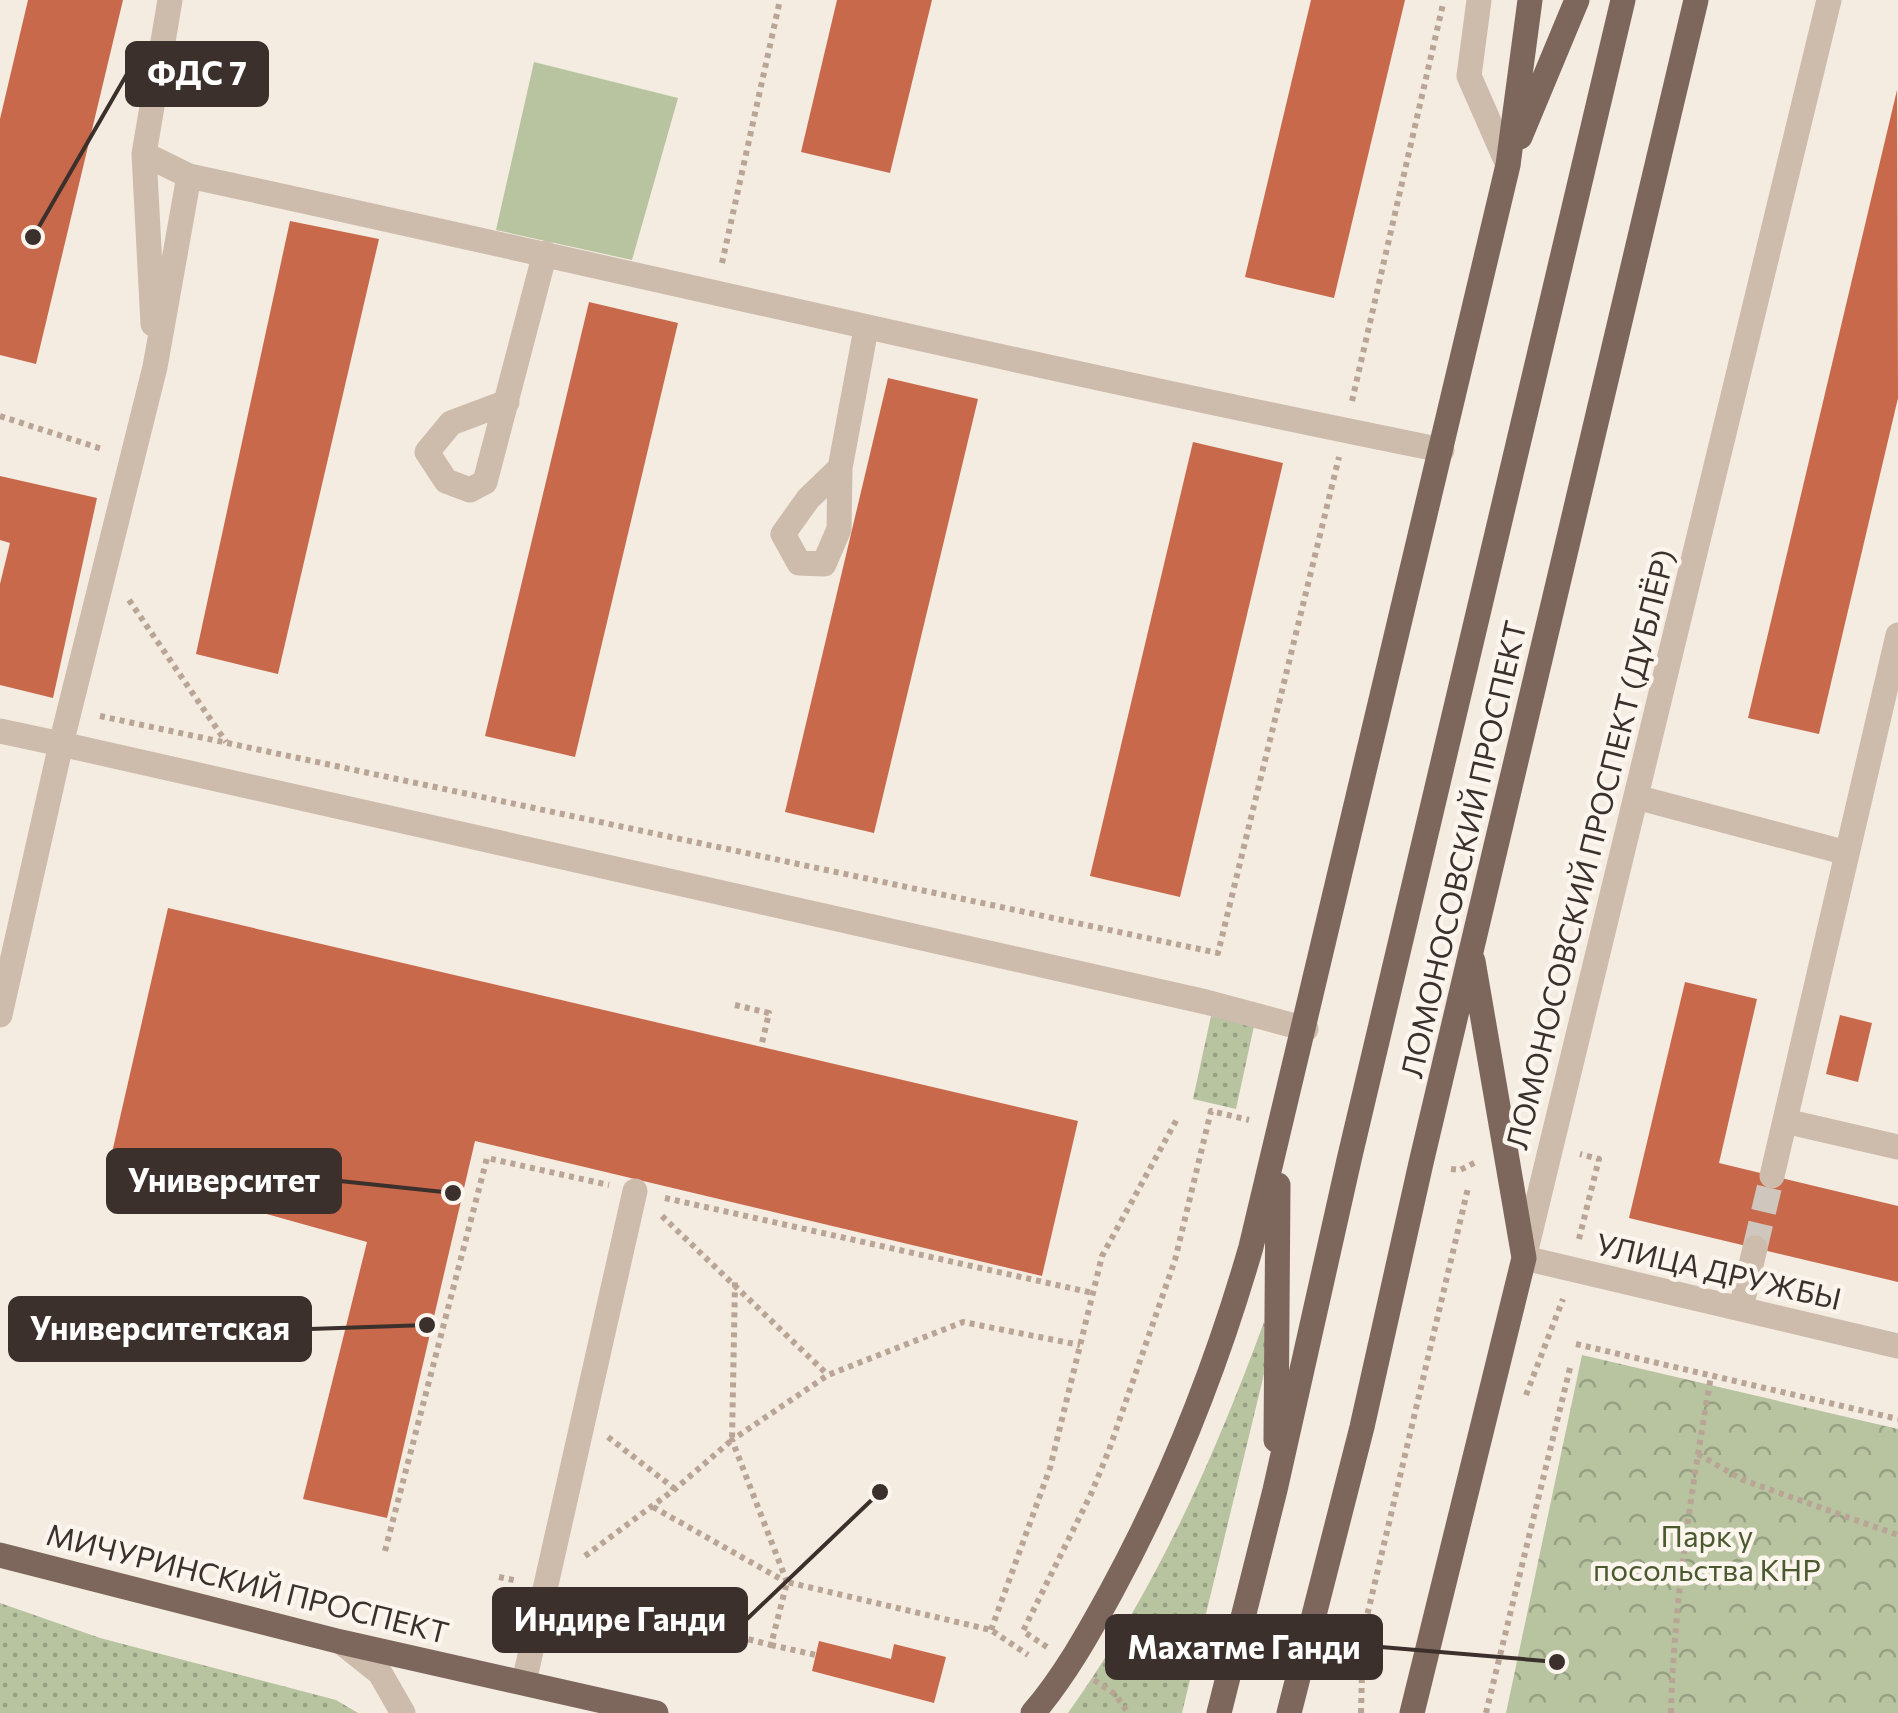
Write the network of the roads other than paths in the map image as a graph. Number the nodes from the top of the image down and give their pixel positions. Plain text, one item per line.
1 (170, 0) edge
2 (1479, 0) edge
3 (1530, 0) edge
4 (1577, 0) edge
5 (1624, 0) edge
6 (1696, 0) edge
7 (1829, 0) edge
8 (144, 154) junction
9 (1508, 165) junction
10 (189, 176) junction
11 (545, 253) junction
12 (866, 329) junction
13 (156, 367) junction
14 (506, 402) dead end
15 (1442, 450) junction
16 (840, 468) dead end
17 (1898, 635) edge
18 (0, 730) edge
19 (62, 744) junction
20 (1636, 798) junction
21 (1848, 853) junction
22 (1471, 953) junction
23 (0, 1015) edge
24 (1306, 1029) junction
25 (1785, 1120) junction
26 (1278, 1144) junction
27 (1898, 1147) edge
28 (1772, 1176) tunnel mouth
29 (636, 1191) road end
30 (1755, 1248) tunnel mouth
31 (1524, 1258) junction
32 (1741, 1308) junction
33 (1898, 1346) edge
34 (1275, 1490) junction
35 (0, 1555) edge
36 (341, 1642) junction
37 (524, 1682) junction
38 (403, 1713) edge
39 (656, 1713) edge
40 (1032, 1713) edge
41 (1220, 1713) edge
42 (1289, 1713) edge
43 (1412, 1713) edge

1 - 8 street
2 - 9 street
3 - 9 main road
4 - 9 main road
5 - 34 main road, ЛОМОНОСОВСКИЙ ПРОСПЕКТ
6 - 22 main road, ЛОМОНОСОВСКИЙ ПРОСПЕКТ
7 - 20 street, ЛОМОНОСОВСКИЙ ПРОСПЕКТ (ДУБЛЁР)
8 - 10 street
8 - 13 street
9 - 15 main road
10 - 11 street
10 - 13 street
11 - 12 street
11 - 14 street
12 - 15 street
12 - 16 street
13 - 19 street
15 - 24 main road
17 - 21 street
18 - 19 street
19 - 23 street
19 - 24 street
20 - 21 street
20 - 31 street, ЛОМОНОСОВСКИЙ ПРОСПЕКТ (ДУБЛЁР)
21 - 25 street
22 - 31 main road
22 - 42 main road, ЛОМОНОСОВСКИЙ ПРОСПЕКТ
24 - 26 main road
25 - 27 street
25 - 28 street
26 - 34 main road
26 - 40 main road
29 - 37 street
30 - 32 street
31 - 32 street, УЛИЦА ДРУЖБЫ
31 - 43 main road, ЛОМОНОСОВСКИЙ ПРОСПЕКТ (ДУБЛЁР)
32 - 33 street, УЛИЦА ДРУЖБЫ
34 - 41 main road, ЛОМОНОСОВСКИЙ ПРОСПЕКТ
35 - 36 main road, МИЧУРИНСКИЙ ПРОСПЕКТ
36 - 37 main road, МИЧУРИНСКИЙ ПРОСПЕКТ
36 - 38 street
37 - 39 main road, МИЧУРИНСКИЙ ПРОСПЕКТ

